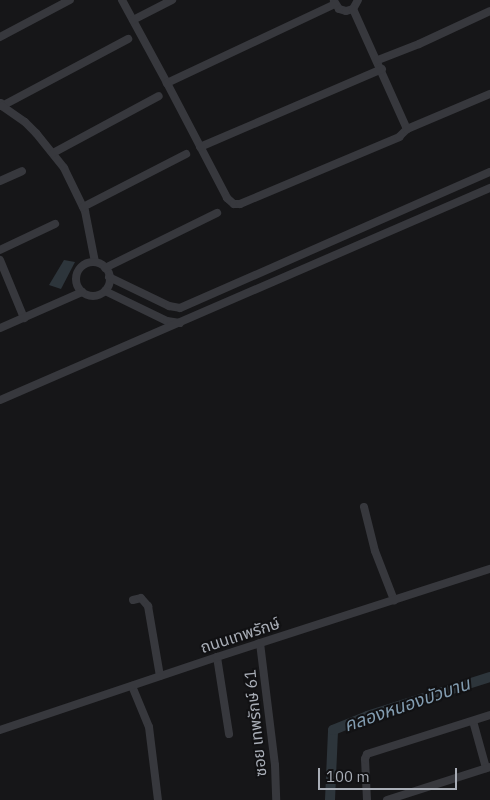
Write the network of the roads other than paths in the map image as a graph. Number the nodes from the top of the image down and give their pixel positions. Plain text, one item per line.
1 (70, 0) edge
2 (122, 0) edge
3 (172, 0) edge
4 (358, 0) edge
5 (334, 2) edge
6 (353, 9) junction
7 (490, 11) edge
8 (134, 20) junction
9 (0, 37) edge
10 (128, 39) dead end
11 (378, 60) junction
12 (382, 69) junction
13 (168, 84) junction
14 (490, 94) edge
15 (159, 96) dead end
16 (1, 105) edge
17 (407, 129) junction
18 (200, 147) junction
19 (53, 153) junction
20 (186, 154) dead end
21 (22, 171) dead end
22 (490, 172) edge
23 (469, 181) junction
24 (0, 182) edge
25 (490, 188) edge
26 (475, 194) junction
27 (83, 207) junction
28 (217, 213) dead end
29 (55, 224) dead end
30 (0, 250) edge
31 (0, 260) edge
32 (95, 262) junction
33 (106, 268) junction
34 (110, 276) junction
35 (105, 291) junction
36 (82, 292) junction
37 (180, 308) junction
38 (24, 318) junction
39 (180, 323) junction
40 (0, 328) edge
41 (0, 400) edge
42 (364, 507) dead end
43 (490, 569) edge
44 (133, 600) dead end
45 (394, 600) junction
46 (260, 643) junction
47 (217, 657) junction
48 (160, 676) junction
49 (132, 686) junction
50 (490, 716) edge
51 (473, 721) junction
52 (0, 730) edge
53 (229, 734) dead end
54 (488, 768) edge
55 (158, 800) edge
56 (276, 800) edge
57 (367, 800) edge
58 (387, 800) edge

1 - 9 street
2 - 8 street
3 - 8 street
4 - 6 street
5 - 6 street
5 - 13 street
6 - 11 street
7 - 11 street
8 - 13 street
10 - 16 street
11 - 12 street
12 - 17 street
12 - 18 street
13 - 18 street
14 - 17 street
15 - 19 street
16 - 19 street
17 - 18 street
19 - 27 street
20 - 27 street
21 - 24 street
22 - 23 street
23 - 26 street
23 - 37 street
25 - 26 street
26 - 39 street
27 - 32 street
28 - 33 street
29 - 30 street
31 - 38 street
32 - 33 street
32 - 36 street
33 - 34 street
34 - 35 street
34 - 37 street
35 - 36 street
35 - 39 street
36 - 38 street
37 - 39 street
38 - 40 street
39 - 41 street
42 - 45 street
43 - 45 street, ถนนเทพรักษ์
44 - 48 street
45 - 46 street, ถนนเทพรักษ์
46 - 47 street, ถนนเทพรักษ์
46 - 56 street, ซอย เทพรักษ์ 61
47 - 48 street, ถนนเทพรักษ์
47 - 53 street
48 - 49 street, ถนนเทพรักษ์
49 - 52 street, ถนนเทพรักษ์
49 - 55 street
50 - 51 street
51 - 54 street
51 - 57 street
54 - 58 street

